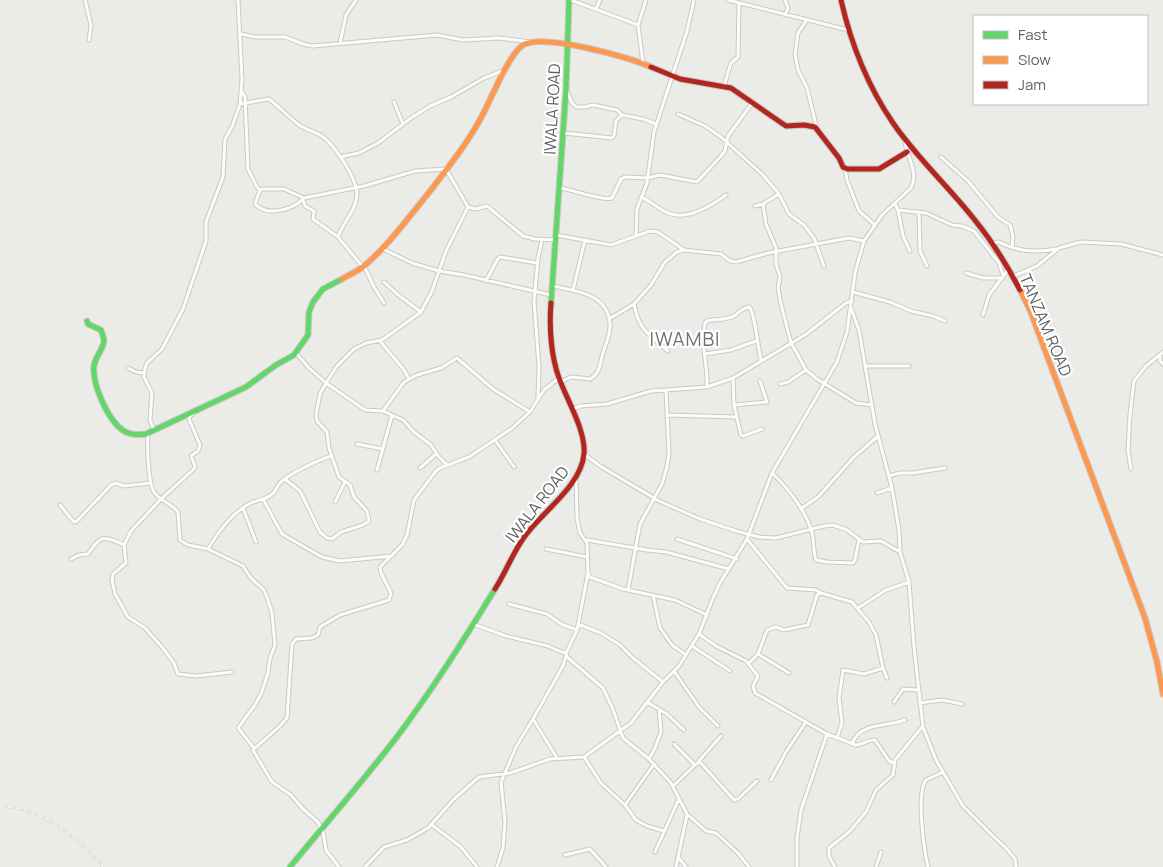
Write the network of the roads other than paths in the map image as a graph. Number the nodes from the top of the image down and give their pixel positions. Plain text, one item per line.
1 (85, 0) edge
2 (238, 0) edge
3 (356, 0) edge
4 (570, 0) edge
5 (600, 0) edge
6 (646, 0) edge
7 (694, 0) edge
8 (728, 0) edge
9 (785, 0) edge
10 (841, 0) edge
11 (739, 3) junction
12 (596, 9) junction
13 (785, 15) junction
14 (806, 21) junction
15 (638, 25) junction
16 (848, 30) junction
17 (240, 34) junction
18 (89, 40) dead end
19 (532, 42) junction
20 (340, 43) junction
21 (567, 44) junction
22 (643, 63) junction
23 (505, 70) junction
24 (672, 76) junction
25 (724, 86) junction
26 (566, 90) junction
27 (394, 102) dead end
28 (753, 102) junction
29 (242, 104) junction
30 (678, 114) dead end
31 (622, 116) junction
32 (403, 124) junction
33 (656, 124) junction
34 (817, 130) junction
35 (564, 133) junction
36 (904, 139) junction
37 (726, 141) junction
38 (907, 152) junction
39 (340, 157) junction
40 (941, 157) dead end
41 (845, 168) junction
42 (446, 169) junction
43 (648, 178) junction
44 (356, 187) junction
45 (560, 188) junction
46 (260, 190) junction
47 (779, 194) junction
48 (726, 195) dead end
49 (641, 197) junction
50 (303, 199) junction
51 (763, 204) junction
52 (895, 204) junction
53 (755, 206) dead end
54 (468, 207) junction
55 (898, 210) junction
56 (919, 212) junction
57 (875, 224) junction
58 (636, 236) junction
59 (338, 237) junction
60 (556, 237) junction
61 (542, 240) junction
62 (585, 240) junction
63 (864, 241) junction
64 (993, 243) junction
65 (816, 244) junction
66 (1012, 247) junction
67 (1058, 248) junction
68 (383, 249) junction
69 (684, 250) junction
70 (910, 251) dead end
71 (776, 252) junction
72 (1162, 256) edge
73 (537, 263) junction
74 (364, 266) junction
75 (824, 266) dead end
76 (927, 266) dead end
77 (1008, 270) junction
78 (439, 271) junction
79 (966, 272) dead end
80 (1012, 276) junction
81 (1002, 277) junction
82 (486, 281) junction
83 (384, 282) dead end
84 (553, 286) junction
85 (573, 290) junction
86 (535, 292) junction
87 (853, 292) junction
88 (552, 295) junction
89 (852, 301) junction
90 (384, 303) dead end
91 (634, 304) junction
92 (851, 307) junction
93 (422, 312) junction
94 (983, 315) dead end
95 (609, 320) junction
96 (87, 321) dead end
97 (945, 321) dead end
98 (380, 341) junction
99 (756, 341) junction
100 (791, 344) junction
101 (668, 351) dead end
102 (1163, 352) edge
103 (296, 353) junction
104 (705, 354) junction
105 (1160, 355) junction
106 (761, 360) junction
107 (1163, 364) edge
108 (866, 366) junction
109 (909, 366) dead end
110 (128, 368) dead end
111 (806, 370) junction
112 (144, 373) junction
113 (733, 378) junction
114 (409, 379) junction
115 (560, 380) junction
116 (760, 381) dead end
117 (326, 383) junction
118 (780, 384) dead end
119 (824, 384) junction
120 (707, 387) junction
121 (666, 390) junction
122 (537, 400) junction
123 (734, 405) junction
124 (872, 405) junction
125 (199, 408) junction
126 (572, 409) junction
127 (383, 411) junction
128 (530, 412) junction
129 (392, 415) junction
130 (667, 415) junction
131 (736, 417) junction
132 (762, 429) dead end
133 (154, 430) junction
134 (148, 433) junction
135 (877, 437) junction
136 (495, 440) junction
137 (357, 444) dead end
138 (383, 449) junction
139 (436, 454) junction
140 (584, 454) junction
141 (331, 456) junction
142 (447, 465) junction
143 (514, 467) dead end
144 (420, 468) dead end
145 (945, 468) dead end
146 (1131, 469) dead end
147 (377, 470) dead end
148 (772, 473) junction
149 (576, 476) junction
150 (889, 476) junction
151 (285, 479) junction
152 (344, 482) junction
153 (152, 483) junction
154 (892, 488) junction
155 (877, 494) dead end
156 (655, 498) junction
157 (161, 499) junction
158 (262, 499) junction
159 (335, 502) dead end
160 (60, 505) dead end
161 (243, 508) junction
162 (801, 509) junction
163 (811, 529) junction
164 (750, 535) junction
165 (677, 539) dead end
166 (587, 540) junction
167 (747, 540) junction
168 (859, 540) junction
169 (256, 542) dead end
170 (124, 545) junction
171 (636, 547) junction
172 (208, 549) junction
173 (546, 549) dead end
174 (900, 552) junction
175 (393, 556) junction
176 (587, 557) junction
177 (737, 558) junction
178 (71, 559) dead end
179 (729, 569) junction
180 (588, 573) junction
181 (909, 582) junction
182 (628, 590) junction
183 (821, 593) junction
184 (653, 595) junction
185 (509, 604) dead end
186 (858, 608) junction
187 (707, 615) junction
188 (473, 624) junction
189 (578, 624) junction
190 (577, 630) junction
191 (699, 634) junction
192 (692, 646) junction
193 (566, 654) junction
194 (758, 654) junction
195 (686, 655) junction
196 (749, 663) junction
197 (883, 668) junction
198 (674, 671) junction
199 (232, 672) dead end
200 (730, 672) dead end
201 (789, 673) dead end
202 (888, 678) dead end
203 (663, 682) junction
204 (1162, 685) edge
205 (918, 690) junction
206 (1163, 694) edge
207 (647, 702) junction
208 (894, 702) dead end
209 (920, 702) junction
210 (962, 704) dead end
211 (659, 709) junction
212 (533, 719) junction
213 (905, 720) dead end
214 (806, 722) junction
215 (718, 726) dead end
216 (923, 727) junction
217 (684, 730) dead end
218 (620, 732) junction
219 (827, 734) junction
220 (721, 736) dead end
221 (837, 738) junction
222 (674, 744) dead end
223 (852, 744) junction
224 (254, 748) junction
225 (584, 757) junction
226 (557, 758) junction
227 (649, 759) junction
228 (894, 763) junction
229 (654, 764) junction
230 (696, 764) junction
231 (943, 772) junction
232 (504, 774) junction
233 (771, 780) dead end
234 (757, 781) dead end
235 (673, 786) junction
236 (678, 801) junction
237 (625, 804) junction
238 (686, 814) junction
239 (432, 825) junction
240 (322, 827) junction
241 (664, 831) junction
242 (655, 852) dead end
243 (881, 852) dead end
244 (565, 855) dead end
245 (679, 858) junction
246 (290, 867) edge
247 (339, 867) edge
248 (365, 867) edge
249 (477, 867) edge
250 (497, 867) edge
251 (606, 867) edge
252 (676, 867) edge
253 (686, 867) edge
254 (749, 867) edge
255 (796, 867) edge
256 (834, 867) edge
257 (876, 867) edge
258 (928, 867) edge
259 (1016, 867) edge

1 - 18 street
2 - 17 street
3 - 20 street
4 - 12 street
4 - 21 main road, IWALA ROAD
5 - 12 street
6 - 15 street
7 - 24 street
8 - 11 street
9 - 13 street
10 - 16 main road, TANZAM ROAD
11 - 13 street
11 - 25 street
12 - 15 street
13 - 14 street
14 - 16 street
14 - 34 street
15 - 22 street
16 - 36 main road, TANZAM ROAD
17 - 20 street
17 - 29 street
19 - 20 street
19 - 21 main road
19 - 23 main road
21 - 22 main road
21 - 26 main road, IWALA ROAD
22 - 24 main road
23 - 32 street
23 - 42 main road
24 - 25 main road
24 - 33 street
25 - 28 main road
26 - 31 street
26 - 35 main road, IWALA ROAD
27 - 32 street
28 - 34 main road
28 - 37 street
29 - 39 street
29 - 46 street
29 - 112 street
30 - 37 street
31 - 33 street
31 - 35 street
32 - 39 street
33 - 43 street
34 - 41 main road
35 - 45 main road, IWALA ROAD
36 - 38 street
36 - 64 main road, TANZAM ROAD
37 - 43 street
37 - 47 street
38 - 41 main road
38 - 52 street
39 - 44 street
40 - 66 street
41 - 57 street
42 - 44 street
42 - 54 street
42 - 68 main road
43 - 45 street
43 - 49 street
44 - 50 street
44 - 59 street
45 - 60 main road, IWALA ROAD
46 - 50 street
46 - 50 street
47 - 51 street
47 - 65 street
48 - 49 street
49 - 58 street
50 - 59 street
51 - 53 street
51 - 71 street
52 - 55 street
52 - 57 street
54 - 61 street
54 - 78 street
55 - 56 street
55 - 70 street
56 - 76 street
56 - 81 street
57 - 63 street
58 - 62 street
58 - 69 street
59 - 74 street
60 - 61 street
60 - 62 street
60 - 84 main road, IWALA ROAD
61 - 73 street
62 - 85 street
63 - 65 street
63 - 87 street
64 - 66 street
64 - 77 main road, TANZAM ROAD
65 - 71 street
65 - 75 street
66 - 67 street
67 - 72 street
67 - 80 street
68 - 74 main road
68 - 78 street
69 - 71 street
69 - 91 street
71 - 100 street
73 - 82 street
73 - 86 street
74 - 90 street
74 - 103 main road
77 - 80 main road, TANZAM ROAD
77 - 81 street
78 - 82 street
78 - 93 street
79 - 81 street
80 - 204 main road, TANZAM ROAD
81 - 94 street
82 - 86 street
83 - 93 street
84 - 85 street
84 - 88 main road, IWALA ROAD
85 - 95 street
86 - 88 street
86 - 122 street
87 - 89 street
87 - 97 street
88 - 115 main road, IWALA ROAD
89 - 92 street
89 - 100 street
91 - 95 street
91 - 101 street
92 - 108 street
92 - 119 street
93 - 98 street
95 - 115 street
96 - 134 main road
98 - 114 street
98 - 117 street
99 - 104 street
99 - 104 street
99 - 106 street
100 - 106 street
100 - 111 street
102 - 105 street
103 - 117 street
103 - 125 main road
104 - 120 street
105 - 107 street
105 - 146 street
106 - 113 street
108 - 109 street
108 - 124 street
110 - 112 street
111 - 118 street
111 - 119 street
112 - 133 street
113 - 120 street
113 - 123 street
114 - 127 street
114 - 128 street
115 - 122 street
115 - 126 main road, IWALA ROAD
116 - 123 street
117 - 127 street
117 - 141 street
119 - 124 street
119 - 148 street
120 - 121 street
121 - 126 street
121 - 130 street
122 - 128 street
123 - 131 street
124 - 135 street
125 - 133 main road
125 - 157 street
126 - 140 main road, IWALA ROAD
127 - 129 street
128 - 136 street
129 - 138 street
129 - 139 street
130 - 131 street
130 - 156 street
131 - 132 street
133 - 134 main road
134 - 153 street
135 - 150 street
135 - 162 street
136 - 142 street
136 - 143 street
137 - 138 street
138 - 147 street
139 - 142 street
139 - 144 street
140 - 149 main road, IWALA ROAD
140 - 156 street
141 - 151 street
141 - 152 street
142 - 175 street
145 - 150 street
148 - 162 street
148 - 164 street
149 - 166 street
149 - 188 main road, IWALA ROAD
150 - 154 street
151 - 152 street
151 - 158 street
152 - 159 street
153 - 157 street
153 - 160 street
154 - 155 street
154 - 174 street
156 - 164 street
156 - 171 street
157 - 170 street
157 - 172 street
158 - 161 street
158 - 175 street
161 - 169 street
161 - 172 street
162 - 163 street
163 - 164 street
163 - 168 street
163 - 168 street
164 - 167 street
165 - 177 street
166 - 171 street
166 - 176 street
167 - 177 street
167 - 183 street
168 - 174 street
170 - 178 street
170 - 199 street
171 - 179 street
171 - 182 street
172 - 224 street
173 - 176 street
174 - 181 street
175 - 224 street
176 - 180 street
177 - 179 street
179 - 187 street
180 - 182 street
180 - 189 street
181 - 186 street
181 - 205 street
182 - 184 street
183 - 186 street
183 - 194 street
184 - 187 street
184 - 195 street
185 - 190 street
186 - 197 street
187 - 191 street
188 - 193 street
188 - 240 main road, IWALA ROAD
189 - 190 street
189 - 203 street
190 - 193 street
191 - 192 street
191 - 196 street
192 - 195 street
192 - 200 street
193 - 212 street
193 - 218 street
194 - 196 street
194 - 201 street
195 - 198 street
196 - 214 street
197 - 202 street
197 - 221 street
198 - 203 street
198 - 215 street
203 - 207 street
204 - 206 main road, TANZAM ROAD
205 - 208 street
205 - 209 street
207 - 211 street
207 - 218 street
209 - 210 street
209 - 216 street
211 - 217 street
211 - 227 street
212 - 226 street
212 - 232 street
213 - 223 street
214 - 219 street
214 - 233 street
216 - 228 street
216 - 231 street
218 - 225 street
218 - 227 street
219 - 221 street
219 - 255 street
220 - 230 street
221 - 223 street
222 - 230 street
223 - 228 street
224 - 240 street
225 - 226 street
225 - 237 street
226 - 232 street
227 - 229 street
228 - 256 street
229 - 235 street
229 - 237 street
230 - 234 street
230 - 235 street
231 - 258 street
231 - 259 street
232 - 239 street
232 - 250 street
235 - 236 street
236 - 238 street
236 - 241 street
237 - 241 street
238 - 245 street
238 - 254 street
239 - 248 street
239 - 249 street
240 - 246 main road, IWALA ROAD
240 - 247 street
241 - 242 street
243 - 257 street
244 - 251 street
245 - 252 street
245 - 253 street

